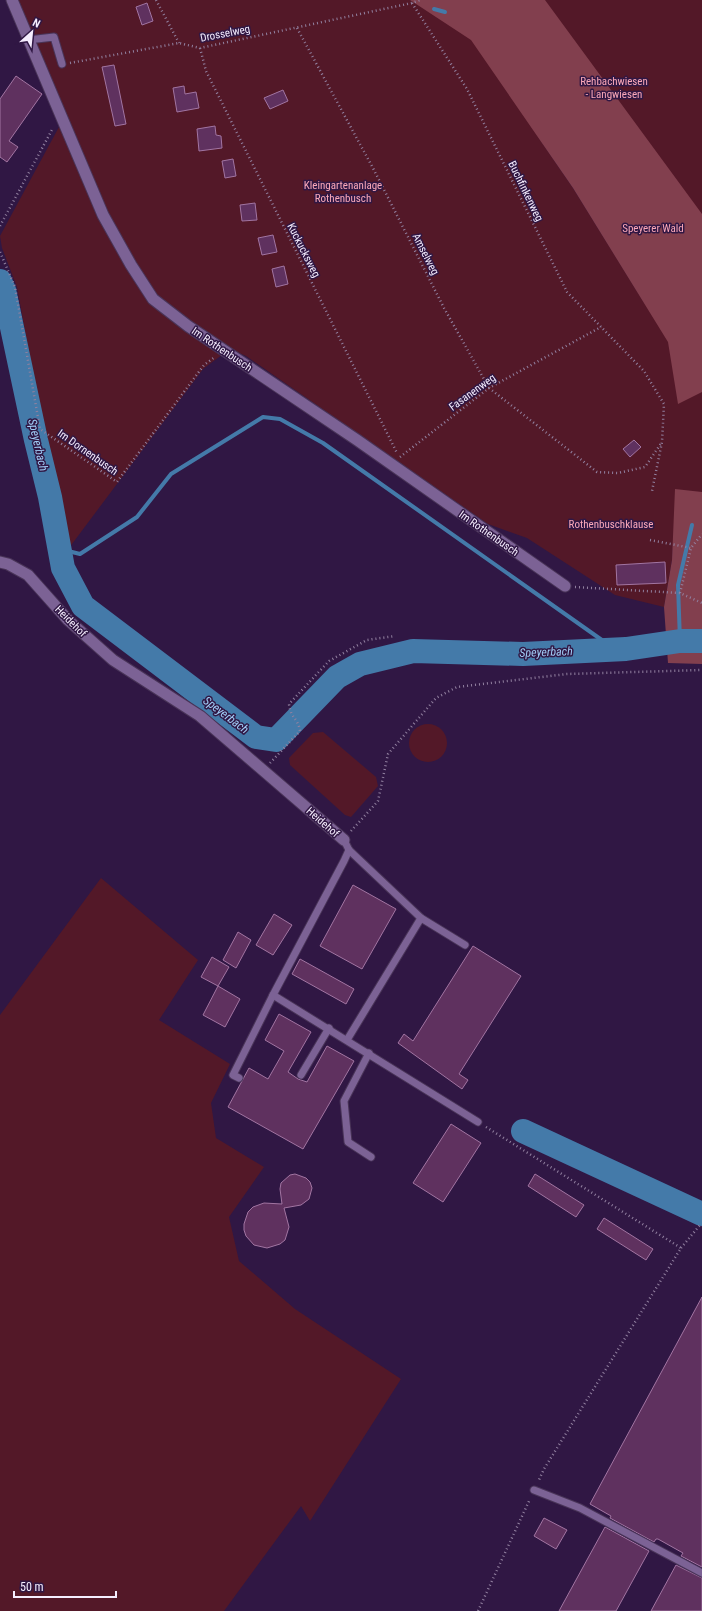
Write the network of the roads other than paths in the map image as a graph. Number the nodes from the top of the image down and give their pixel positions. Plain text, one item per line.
1 (12, 0) edge
2 (28, 40) junction
3 (62, 64) road end
4 (0, 562) edge
5 (565, 586) road end
6 (346, 845) junction
7 (421, 918) junction
8 (465, 946) dead end
9 (273, 995) junction
10 (329, 1028) junction
11 (347, 1040) junction
12 (369, 1054) junction
13 (301, 1075) dead end
14 (239, 1078) dead end
15 (478, 1122) road end
16 (371, 1157) dead end
17 (534, 1490) road end
18 (702, 1573) edge

1 - 2 street, Im Rothenbusch
2 - 3 lane
2 - 5 street, Im Rothenbusch
4 - 6 street, Heidehof
6 - 7 lane
6 - 9 lane
7 - 8 lane
7 - 11 lane
9 - 10 lane
9 - 14 lane
10 - 11 lane
10 - 13 lane
11 - 12 lane
12 - 15 lane
12 - 16 lane
17 - 18 lane

